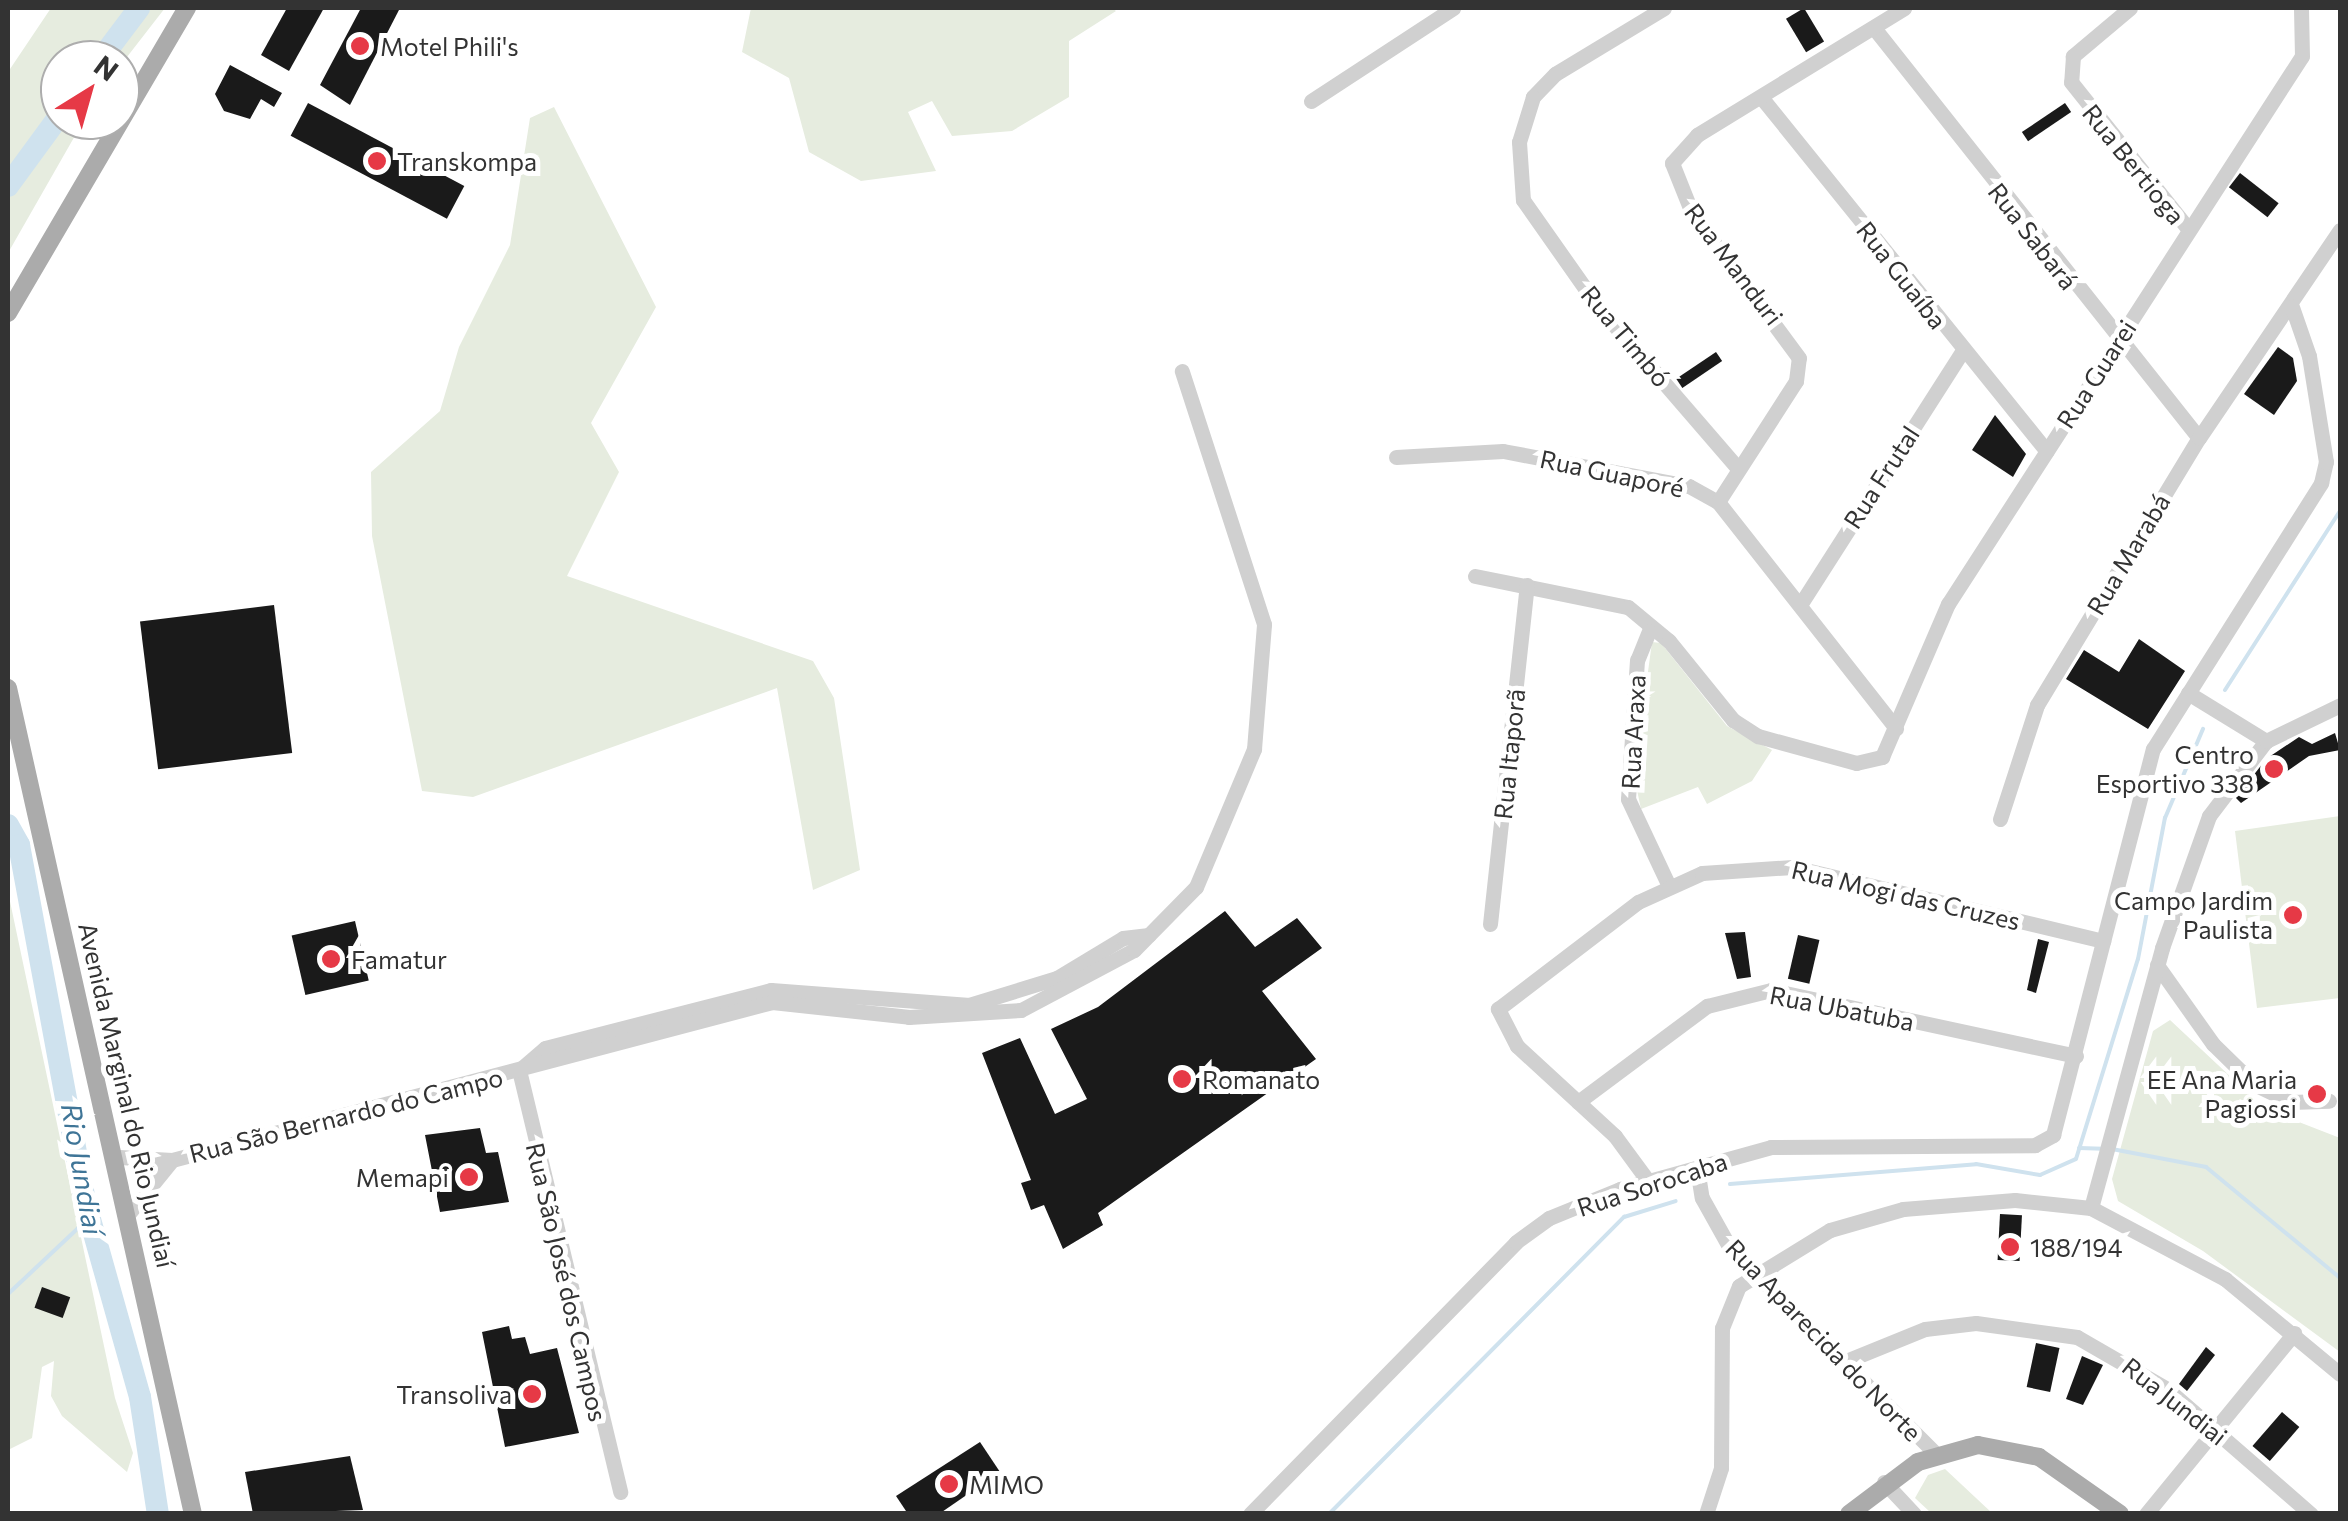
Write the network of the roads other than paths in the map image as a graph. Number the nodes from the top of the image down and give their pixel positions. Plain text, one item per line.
1 (187, 8) edge
2 (1453, 8) edge
3 (1664, 8) edge
4 (1904, 8) edge
5 (2130, 8) edge
6 (2301, 8) edge
7 (1874, 28) junction
8 (1761, 96) junction
9 (1311, 102) dead end
10 (2189, 230) junction
11 (2340, 230) edge
12 (2292, 307) junction
13 (8, 312) edge
14 (2116, 343) junction
15 (1962, 350) junction
16 (1182, 371) dead end
17 (2199, 438) junction
18 (2046, 450) junction
19 (1396, 458) dead end
20 (2333, 464) edge
21 (1736, 466) junction
22 (1718, 502) junction
23 (1475, 576) dead end
24 (1527, 584) junction
25 (1800, 604) junction
26 (1649, 632) junction
27 (8, 688) edge
28 (2188, 693) junction
29 (2340, 705) edge
30 (1896, 728) junction
31 (2266, 741) junction
32 (2000, 819) dead end
33 (1670, 886) junction
34 (1490, 924) dead end
35 (2102, 941) junction
36 (2158, 965) junction
37 (2076, 1056) junction
38 (519, 1070) junction
39 (2328, 1101) dead end
40 (1578, 1102) junction
41 (119, 1157) junction
42 (172, 1160) junction
43 (1698, 1168) junction
44 (1648, 1181) junction
45 (2091, 1208) junction
46 (129, 1213) junction
47 (1752, 1273) junction
48 (2294, 1333) junction
49 (2340, 1360) edge
50 (1846, 1361) junction
51 (2340, 1374) edge
52 (2213, 1430) junction
53 (1936, 1454) junction
54 (1884, 1482) junction
55 (620, 1492) dead end
56 (194, 1514) edge
57 (1250, 1514) edge
58 (1706, 1514) edge
59 (1849, 1514) edge
60 (1914, 1514) edge
61 (2120, 1514) edge
62 (2146, 1514) edge
63 (2311, 1514) edge

1 - 13 main road
2 - 9 street
3 - 21 street, Rua Timbó
4 - 7 street, Rua Manduri
5 - 10 street, Rua Bertioga
6 - 10 street, Rua Guarei
7 - 8 street, Rua Manduri
7 - 14 street, Rua Sabará
8 - 15 street, Rua Guaíba
8 - 21 street, Rua Manduri
10 - 14 street, Rua Guarei
11 - 12 street, Rua Marabá
12 - 17 street, Rua Marabá
12 - 20 street
14 - 17 street, Rua Sabará
14 - 18 street, Rua Guarei
15 - 18 street, Rua Guaíba
15 - 25 street, Rua Frutal
16 - 38 street, Rua São Bernardo do Campo
17 - 32 street, Rua Marabá
18 - 30 street, Rua Guarei
19 - 22 street, Rua Guaporé
20 - 28 street
21 - 22 street, Rua Manduri
22 - 25 street, Rua Guaporé
23 - 24 street
24 - 26 street
24 - 34 street, Rua Itaporã
25 - 30 street, Rua Guaporé
26 - 30 street, Rua Guarei
26 - 33 street, Rua Araxa
27 - 41 main road, Avenida Marginal do Rio Jundiaí
28 - 31 street
28 - 35 street
29 - 31 street
31 - 36 street
33 - 35 street, Rua Mogi das Cruzes
33 - 40 street, Rua Mogi das Cruzes
35 - 37 street
36 - 39 street
36 - 45 street
37 - 40 street, Rua Ubatuba
37 - 43 street, Rua Sorocaba
38 - 42 street, Rua São Bernardo do Campo
38 - 55 street, Rua São José dos Campos
40 - 44 street
41 - 42 street, Rua São Bernardo do Campo
41 - 46 main road, Avenida Marginal do Rio Jundiaí
42 - 46 street, Rua São Bernardo do Campo
43 - 44 street, Rua Sorocaba
43 - 47 street, Rua Aparecida do Norte
44 - 57 street, Rua Sorocaba
45 - 47 street
45 - 48 street
46 - 56 main road, Avenida Marginal do Rio Jundiaí
47 - 50 street, Rua Aparecida do Norte
47 - 58 street
48 - 49 street
48 - 51 street
48 - 52 street
50 - 52 street, Rua Jundiai
50 - 53 street, Rua Aparecida do Norte
52 - 62 street
52 - 63 street, Rua Jundiai
53 - 54 main road
53 - 61 main road
54 - 59 main road
54 - 60 street

